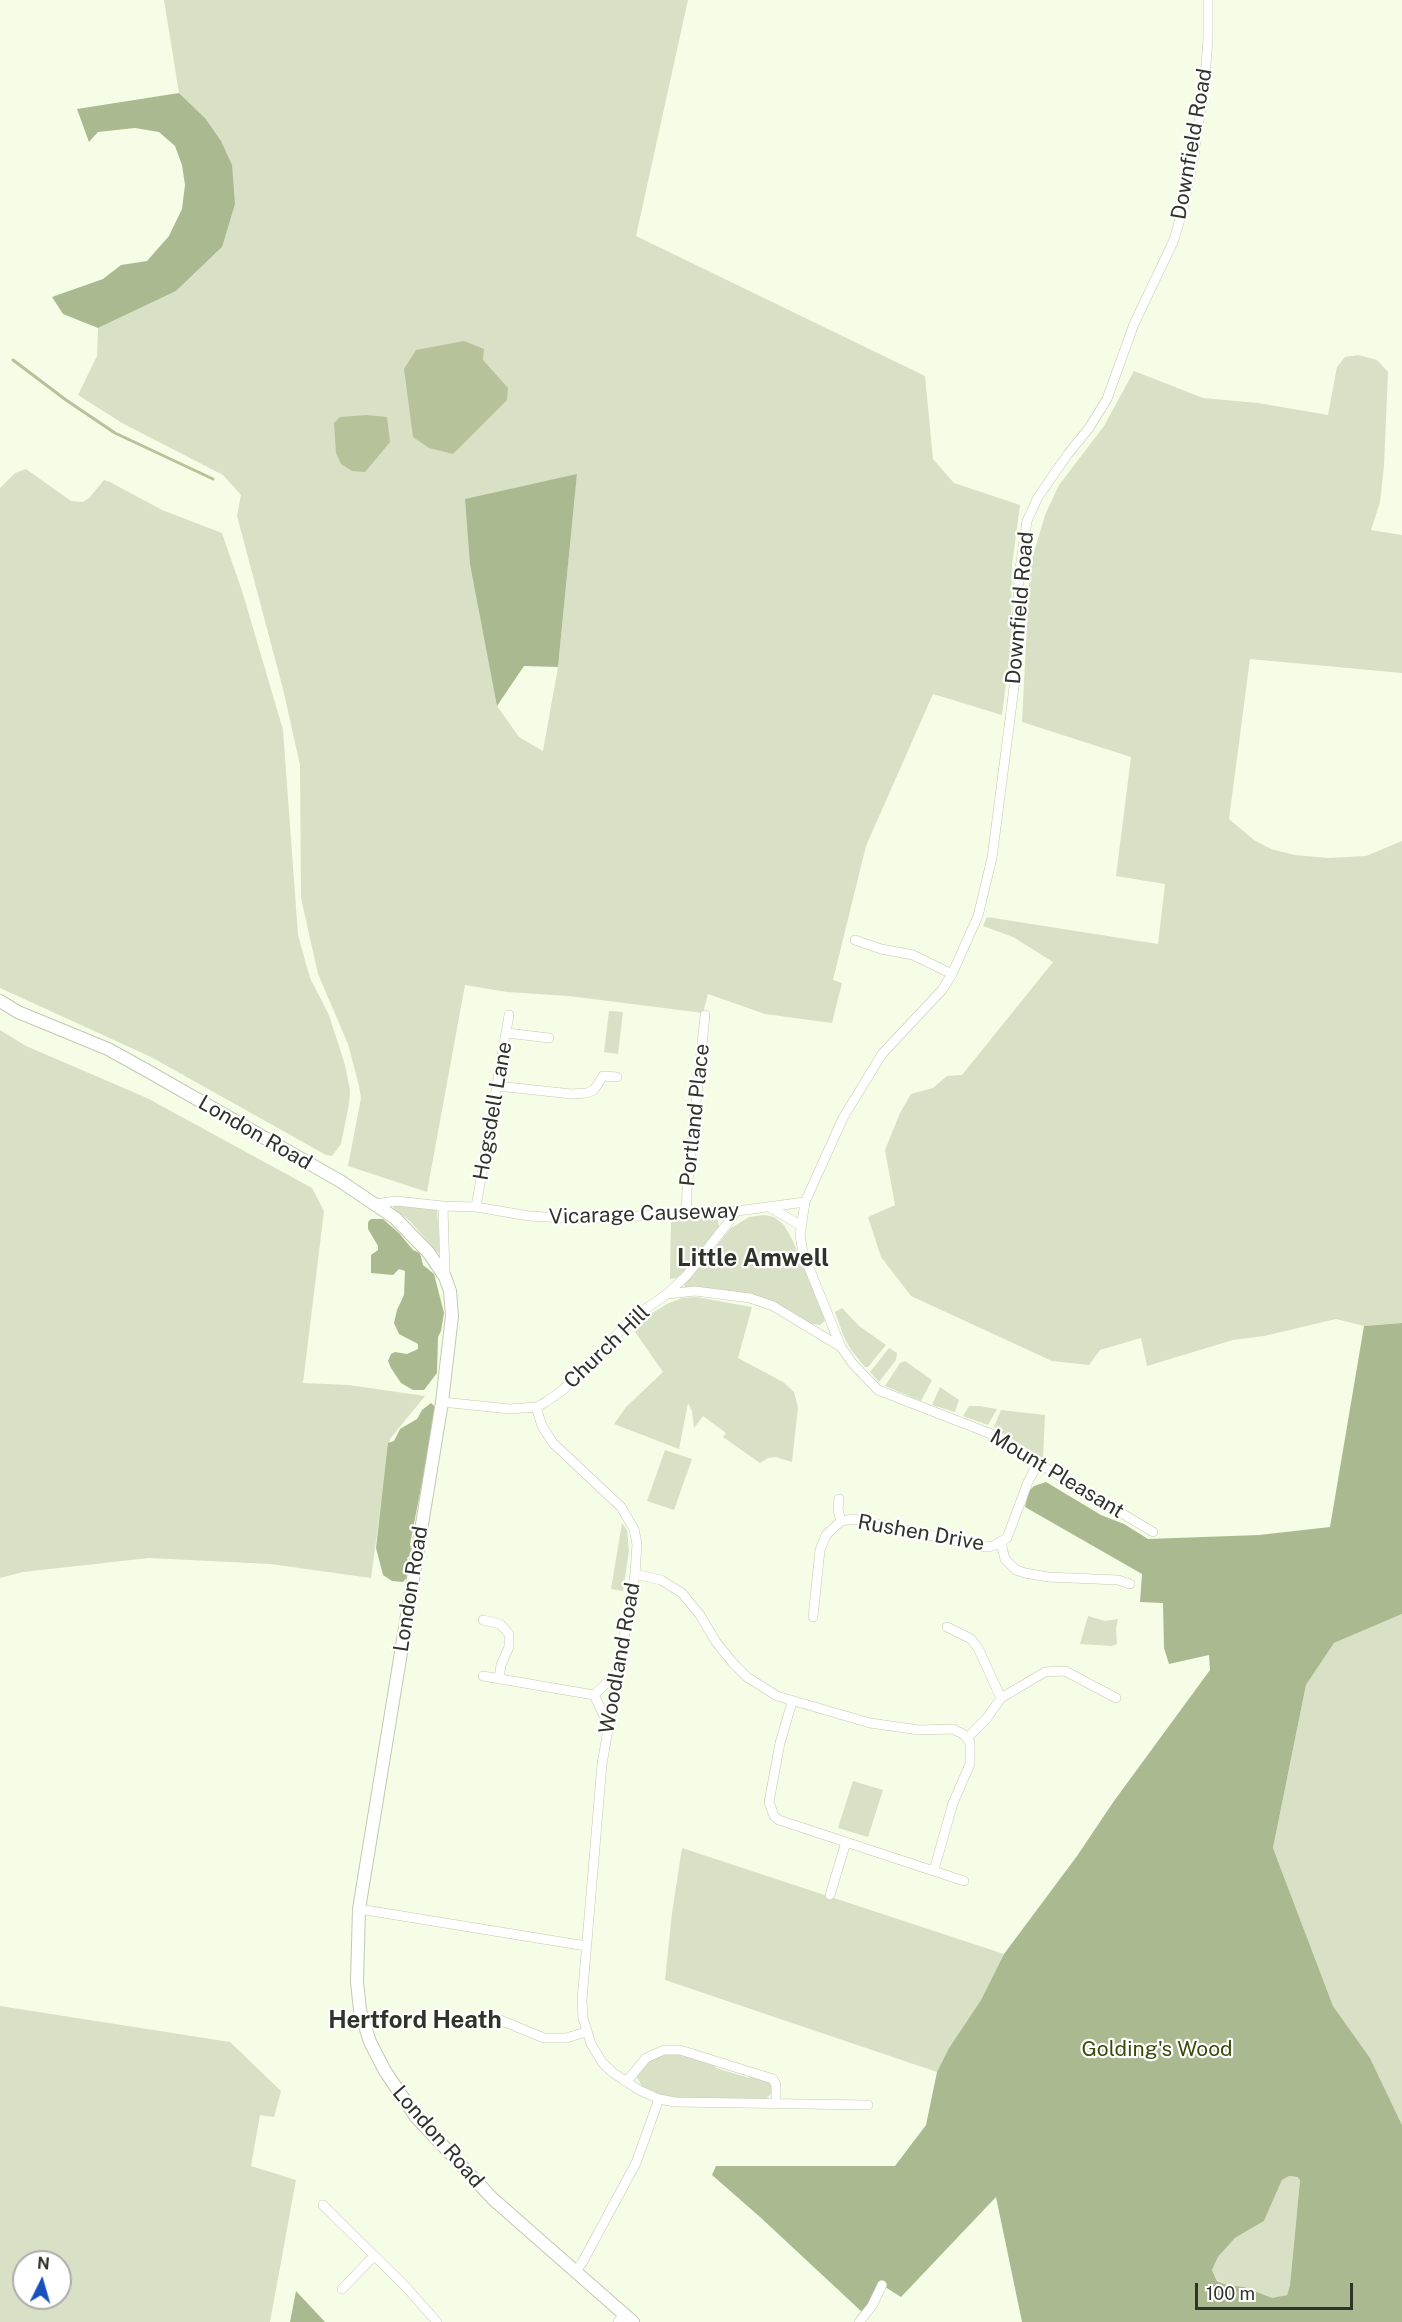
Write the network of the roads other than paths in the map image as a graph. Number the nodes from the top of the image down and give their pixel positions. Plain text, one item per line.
1 (1208, 0) edge
2 (855, 940) dead end
3 (952, 974) junction
4 (0, 1002) edge
5 (509, 1015) dead end
6 (705, 1016) dead end
7 (507, 1033) junction
8 (549, 1038) dead end
9 (617, 1077) dead end
10 (497, 1086) junction
11 (805, 1202) junction
12 (376, 1204) junction
13 (442, 1206) junction
14 (476, 1207) junction
15 (771, 1208) junction
16 (737, 1211) junction
17 (686, 1214) junction
18 (800, 1225) junction
19 (445, 1276) junction
20 (667, 1294) junction
21 (841, 1347) junction
22 (442, 1402) junction
23 (536, 1407) junction
24 (1038, 1463) junction
25 (839, 1499) dead end
26 (841, 1521) junction
27 (1153, 1532) dead end
28 (1001, 1543) junction
29 (635, 1574) junction
30 (1130, 1584) dead end
31 (813, 1617) dead end
32 (483, 1620) dead end
33 (947, 1627) dead end
34 (617, 1673) junction
35 (483, 1676) dead end
36 (499, 1679) junction
37 (594, 1695) junction
38 (1001, 1698) junction
39 (1116, 1698) dead end
40 (792, 1702) junction
41 (608, 1724) junction
42 (967, 1738) junction
43 (846, 1842) junction
44 (934, 1870) junction
45 (964, 1881) dead end
46 (830, 1895) dead end
47 (359, 1909) junction
48 (586, 1946) junction
49 (500, 2020) dead end
50 (586, 2032) junction
51 (626, 2082) junction
52 (659, 2099) junction
53 (776, 2104) junction
54 (868, 2105) dead end
55 (323, 2205) dead end
56 (374, 2256) junction
57 (575, 2272) junction
58 (882, 2285) dead end
59 (342, 2289) dead end
60 (625, 2319) edge
61 (437, 2322) edge
62 (859, 2322) edge

1 - 3 street, Downfield Road
2 - 3 street
3 - 11 street, Downfield Road
4 - 12 main road, London Road
5 - 7 street, Hogsdell Lane
6 - 17 street, Portland Place
7 - 8 street
7 - 10 street, Hogsdell Lane
9 - 10 street
10 - 14 street, Hogsdell Lane
11 - 15 street, Vicarage Causeway
11 - 18 street, Downfield Road
12 - 13 street, Vicarage Causeway
12 - 19 main road, London Road
13 - 14 street, Vicarage Causeway
13 - 19 street
14 - 17 street, Vicarage Causeway
15 - 16 street, Vicarage Causeway
15 - 18 street
16 - 17 street, Vicarage Causeway
16 - 20 street, Church Hill
18 - 21 street, Mount Pleasant
19 - 22 main road, London Road
20 - 21 street, Mount Pleasant
20 - 23 street, Church Hill
21 - 24 street, Mount Pleasant
22 - 23 street, Church Hill
22 - 47 main road, London Road
23 - 29 street, Woodland Road
24 - 27 street, Mount Pleasant
24 - 28 street, Rushen Drive
25 - 26 street, Rushen Drive
26 - 28 street, Rushen Drive
26 - 31 street, Rushen Drive
28 - 30 street, Rushen Drive
29 - 34 street, Woodland Road
29 - 40 street
32 - 36 street
33 - 38 street
34 - 37 street
34 - 41 street, Woodland Road
35 - 36 street
36 - 37 street
37 - 41 street
38 - 39 street
38 - 42 street
40 - 42 street
40 - 43 street
41 - 48 street, Woodland Road
42 - 44 street
43 - 44 street
43 - 46 street
44 - 45 street
47 - 48 street
47 - 57 main road, London Road
48 - 50 street, Woodland Road
49 - 50 street
50 - 51 street
51 - 52 street
51 - 53 street
52 - 53 street
52 - 57 street
53 - 54 street
55 - 56 street
56 - 59 street
56 - 61 street
57 - 60 main road, London Road
58 - 62 street

